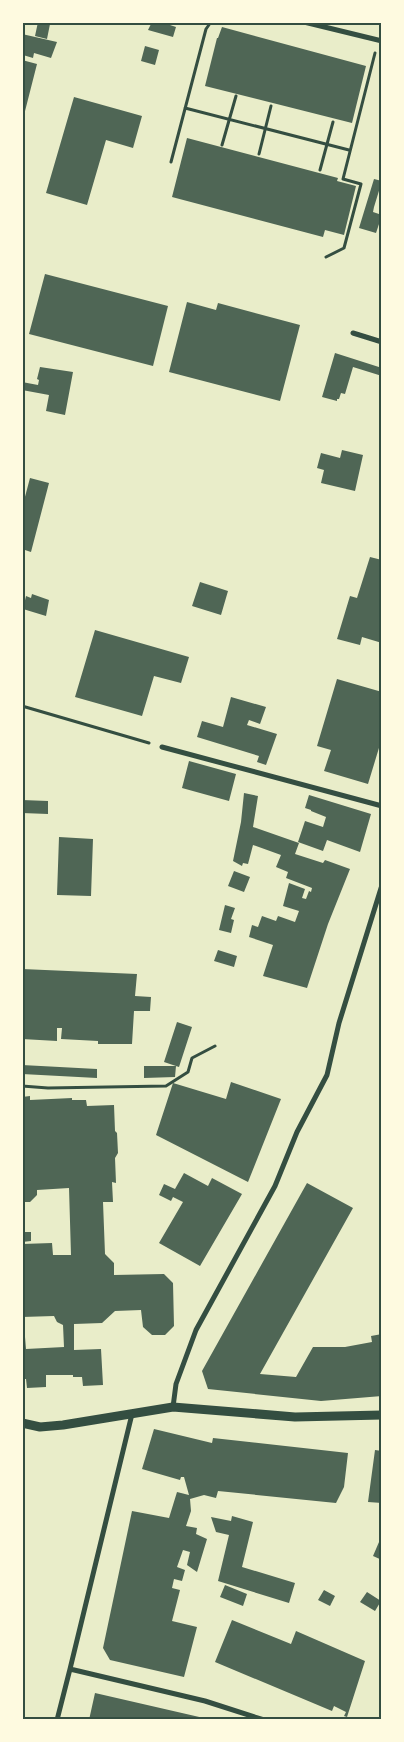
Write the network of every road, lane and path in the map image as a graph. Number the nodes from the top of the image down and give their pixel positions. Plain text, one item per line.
1 (212, 22) edge
2 (304, 22) edge
3 (380, 41) edge
4 (236, 96) dead end
5 (271, 106) dead end
6 (185, 108) junction
7 (229, 119) junction
8 (333, 122) dead end
9 (265, 128) junction
10 (222, 145) dead end
11 (327, 145) junction
12 (350, 150) junction
13 (258, 154) dead end
14 (171, 162) dead end
15 (320, 170) dead end
16 (326, 257) dead end
17 (353, 333) dead end
18 (382, 342) edge
19 (22, 706) edge
20 (162, 747) joint
21 (382, 806) edge
22 (382, 885) edge
23 (215, 1046) dead end
24 (22, 1086) edge
25 (173, 1407) junction
26 (132, 1413) junction
27 (382, 1415) edge
28 (22, 1423) edge
29 (70, 1669) junction
30 (56, 1720) edge
31 (264, 1720) edge

1 - 6 path
2 - 3 street
3 - 12 path
4 - 7 path
5 - 9 path
6 - 7 path
6 - 14 path
7 - 9 path
7 - 10 path
8 - 11 path
9 - 11 path
9 - 13 path
11 - 12 path
11 - 15 path
12 - 16 path
17 - 18 street
19 - 20 path
20 - 21 street
22 - 25 street
23 - 24 path
25 - 26 street
25 - 27 street
26 - 28 street
26 - 29 street
29 - 30 street
29 - 31 street

